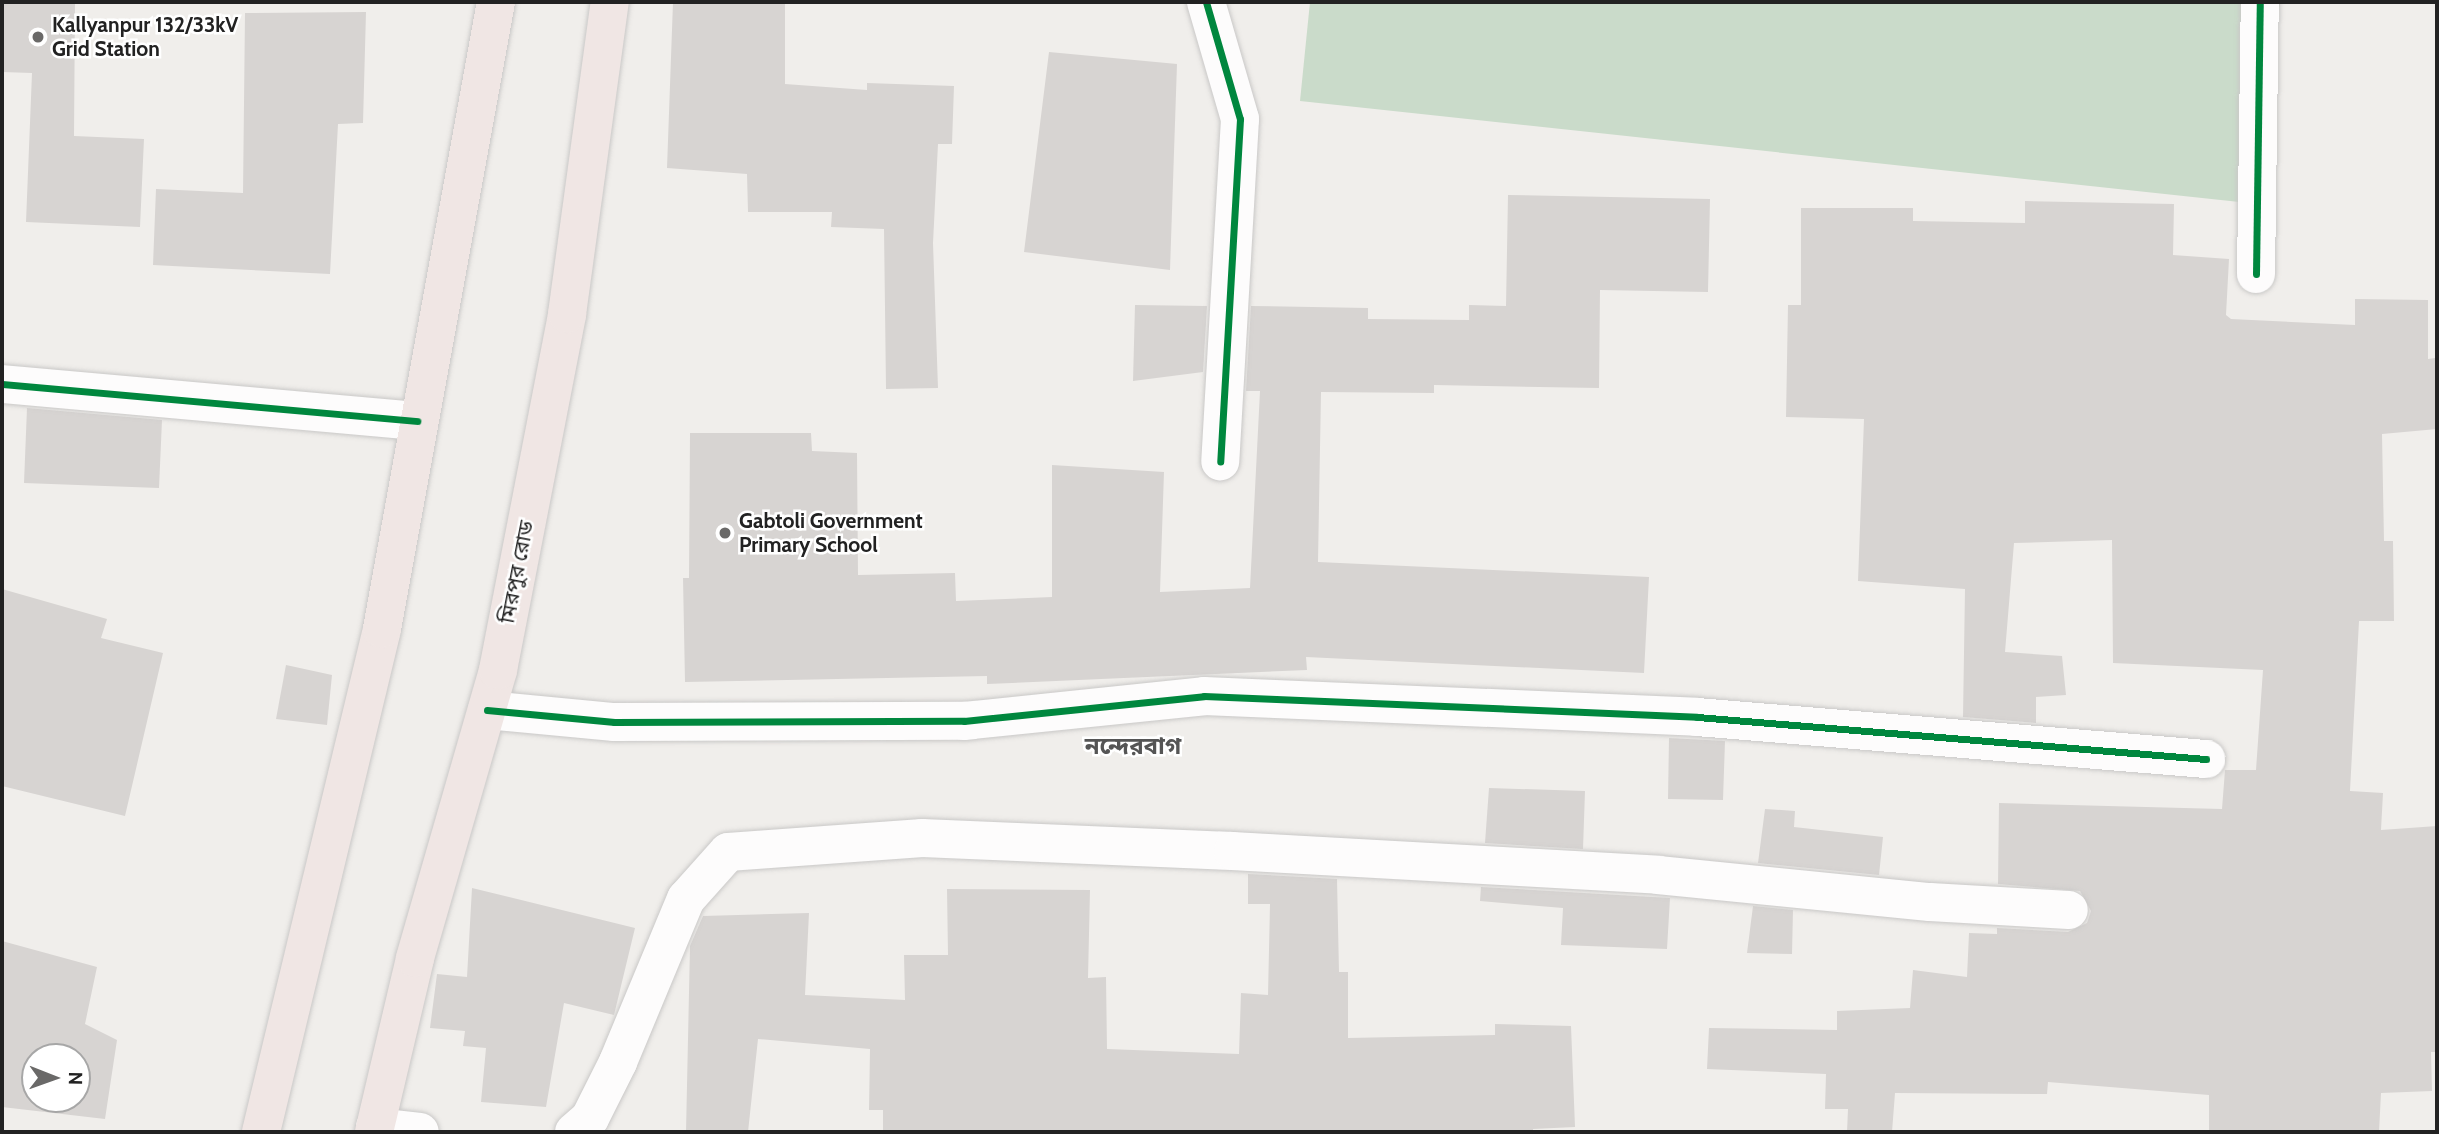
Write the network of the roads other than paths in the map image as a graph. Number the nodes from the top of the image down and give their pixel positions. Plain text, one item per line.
1 (496, 2) edge
2 (610, 2) edge
3 (1206, 2) edge
4 (2260, 2) edge
5 (2256, 274) dead end
6 (5, 389) edge
7 (417, 421) junction
8 (1220, 461) dead end
9 (487, 710) junction
10 (2206, 759) dead end
11 (2069, 910) dead end
12 (375, 1130) edge
13 (261, 1132) edge
14 (420, 1132) edge
15 (574, 1132) edge

1 - 7 highway
2 - 9 highway, মিরপুর রোড
3 - 8 street
4 - 5 street
6 - 7 street
7 - 13 highway
9 - 10 street
9 - 12 highway, মিরপুর রোড
11 - 15 street
12 - 14 street

